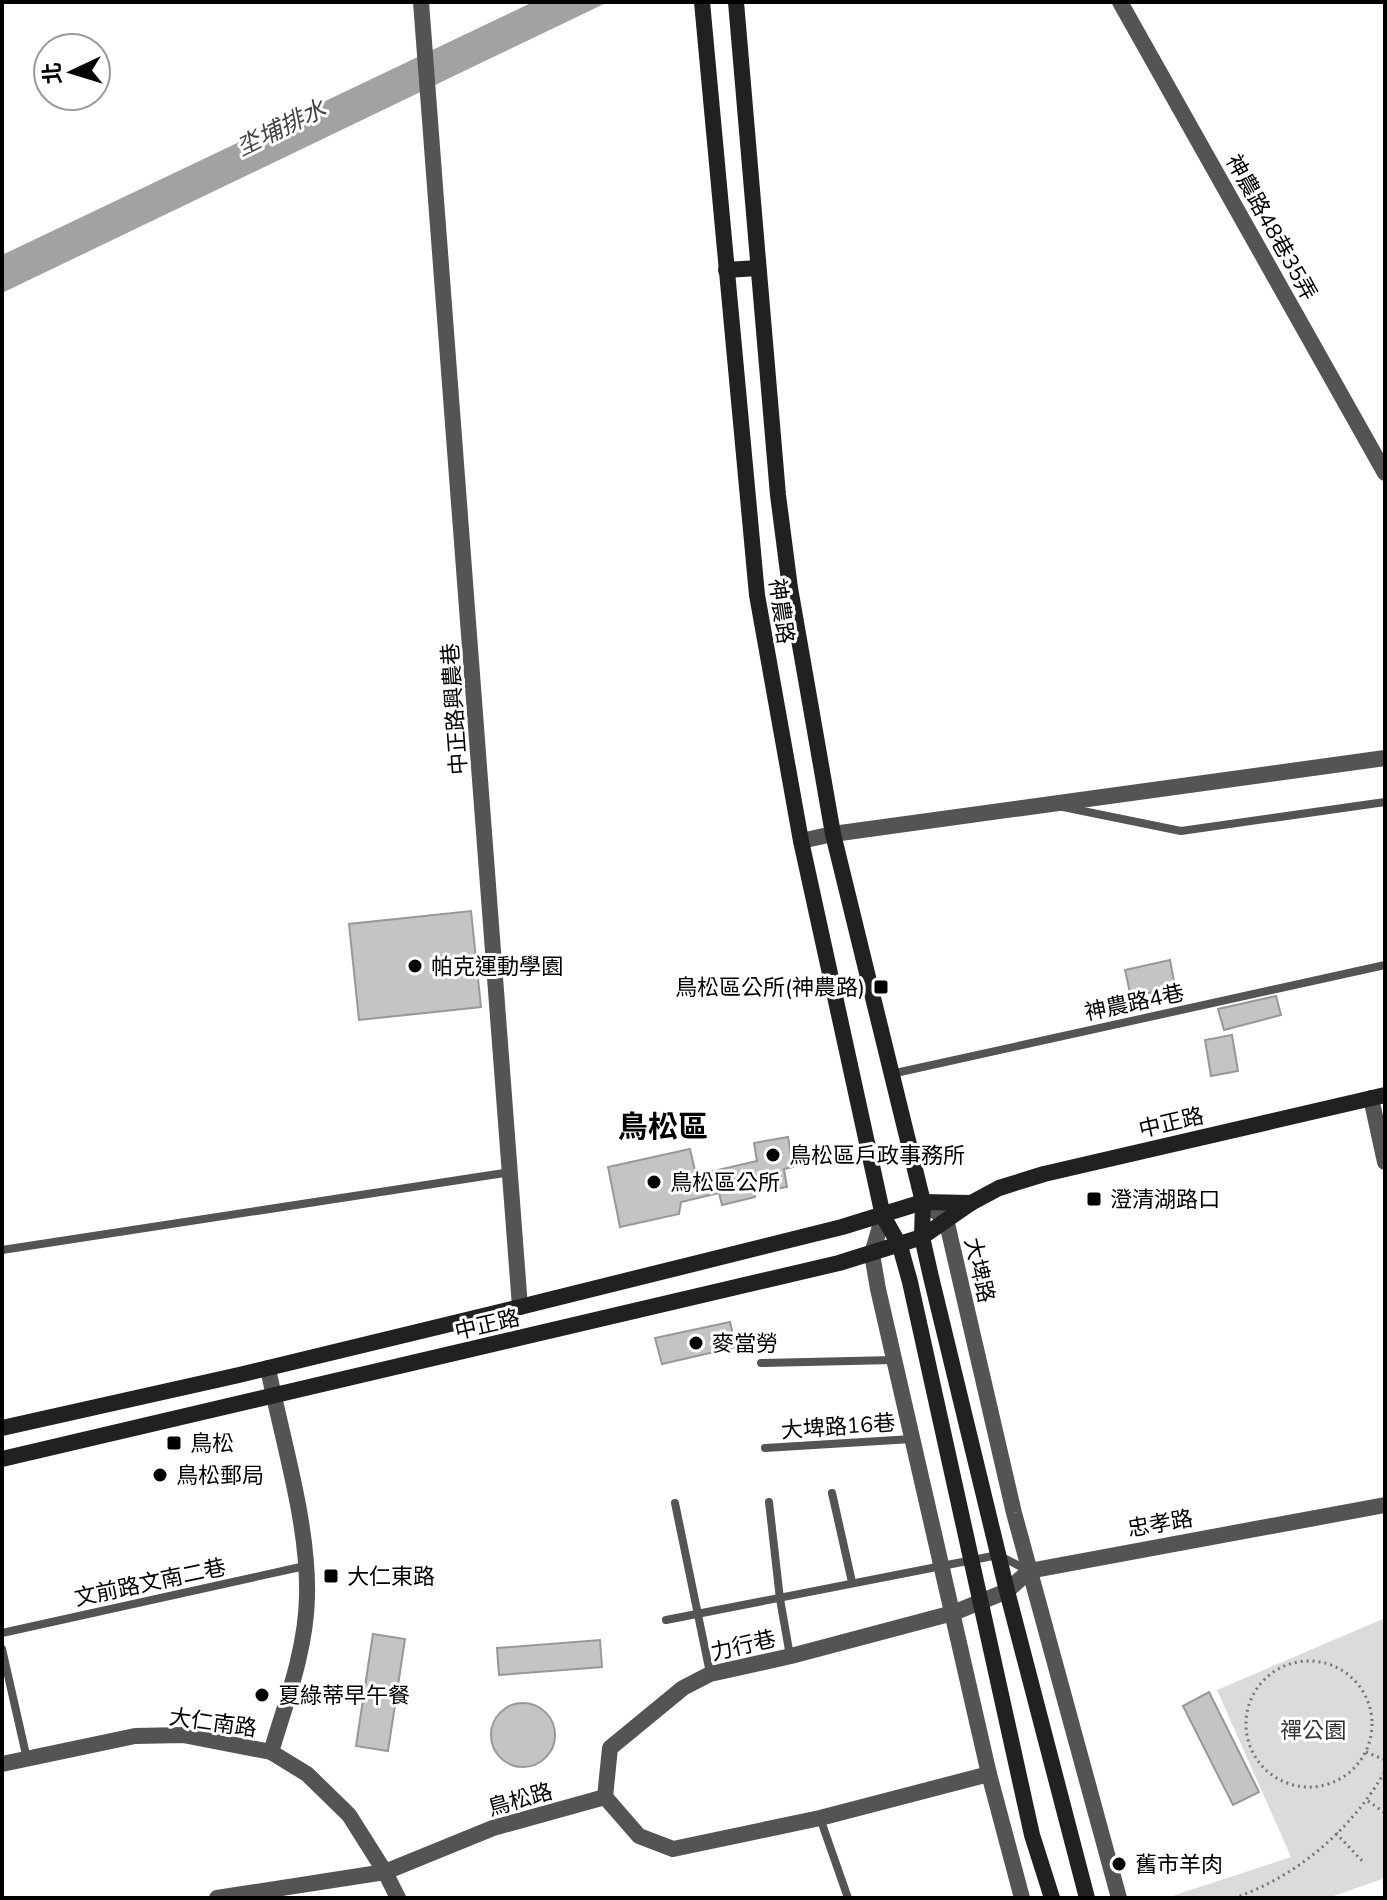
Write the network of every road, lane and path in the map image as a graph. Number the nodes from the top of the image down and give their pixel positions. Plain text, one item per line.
1 (421, 2) edge
2 (702, 2) edge
3 (736, 2) edge
4 (1120, 2) edge
5 (758, 268) junction
6 (726, 270) junction
7 (1385, 473) edge
8 (1385, 758) edge
9 (1385, 802) edge
10 (1050, 804) junction
11 (833, 834) junction
12 (801, 841) junction
13 (1385, 965) edge
14 (890, 1074) junction
15 (1378, 1096) edge
16 (1385, 1162) edge
17 (511, 1172) junction
18 (923, 1202) junction
19 (971, 1203) junction
20 (883, 1216) junction
21 (946, 1219) junction
22 (922, 1237) junction
23 (900, 1246) junction
24 (2, 1250) edge
25 (872, 1254) junction
26 (520, 1307) junction
27 (895, 1360) junction
28 (761, 1363) dead end
29 (268, 1368) junction
30 (274, 1397) junction
31 (2, 1428) edge
32 (913, 1439) junction
33 (765, 1448) dead end
34 (2, 1459) edge
35 (832, 1493) dead end
36 (769, 1502) dead end
37 (675, 1503) dead end
38 (1385, 1505) edge
39 (998, 1555) junction
40 (973, 1559) junction
41 (942, 1565) junction
42 (305, 1566) junction
43 (1029, 1571) junction
44 (852, 1582) junction
45 (1007, 1591) junction
46 (780, 1599) junction
47 (981, 1604) junction
48 (953, 1613) junction
49 (698, 1614) junction
50 (666, 1620) dead end
51 (2, 1633) edge
52 (2, 1649) edge
53 (791, 1656) junction
54 (710, 1674) junction
55 (271, 1752) junction
56 (1366, 1752) junction
57 (27, 1759) junction
58 (1385, 1760) edge
59 (2, 1764) edge
60 (1385, 1771) edge
61 (989, 1774) junction
62 (605, 1797) junction
63 (1368, 1801) junction
64 (1385, 1813) edge
65 (820, 1818) junction
66 (1336, 1833) junction
67 (1362, 1861) dead end
68 (385, 1872) junction
69 (217, 1898) edge
70 (398, 1898) edge
71 (848, 1898) edge
72 (1022, 1898) edge
73 (1052, 1898) edge
74 (1087, 1898) edge
75 (1119, 1898) edge
76 (1234, 1898) edge

1 - 17 street, 中正路興農巷
2 - 6 main road, 神農路
3 - 5 main road, 神農路
4 - 7 street, 神農路48巷35弄
5 - 6 main road
5 - 11 main road, 神農路
6 - 12 main road, 神農路
8 - 10 street
9 - 10 lane
10 - 11 street
11 - 12 street
11 - 14 main road, 神農路
12 - 20 main road, 神農路
13 - 14 lane, 神農路4巷
14 - 18 main road, 神農路
15 - 16 street
15 - 19 main road, 中正路
17 - 24 lane
17 - 26 street, 中正路興農巷
18 - 19 main road, 中正路
18 - 20 main road, 中正路
18 - 21 street, 大埤路
18 - 22 main road
19 - 21 main road, 中正路
20 - 23 main road
20 - 25 street
20 - 26 main road, 中正路
21 - 22 main road, 中正路
21 - 43 street, 大埤路
22 - 23 main road, 中正路
22 - 39 main road
23 - 25 main road, 中正路
23 - 40 main road
25 - 27 street
25 - 30 main road, 中正路
26 - 29 main road, 中正路
27 - 28 lane
27 - 32 street
29 - 30 street
29 - 31 main road, 中正路
30 - 34 main road, 中正路
30 - 42 street
32 - 33 lane, 大埤路16巷
32 - 41 street
35 - 44 lane
36 - 46 lane
37 - 49 lane
38 - 43 street, 忠孝路
39 - 40 lane
39 - 43 lane
39 - 45 main road
40 - 41 lane
40 - 47 main road
41 - 44 lane
41 - 48 street
42 - 51 lane, 文前路文南二巷
42 - 55 street
43 - 45 street
43 - 75 street, 大埤路
44 - 46 lane
45 - 47 street
45 - 74 main road
46 - 49 lane
46 - 53 lane
47 - 48 street
47 - 73 main road
48 - 53 street, 力行巷
48 - 61 street
49 - 50 lane
49 - 54 lane
52 - 57 lane
53 - 54 street, 力行巷
54 - 62 street, 力行巷
55 - 57 street, 大仁南路
55 - 68 street, 大仁南路
56 - 56 path
56 - 58 path
57 - 59 street, 大仁南路
60 - 63 path
61 - 65 street
61 - 72 street
62 - 65 street
62 - 68 street, 鳥松路
63 - 64 path
63 - 66 path
65 - 71 lane
66 - 67 path
66 - 76 path
68 - 69 street, 鳥松路
68 - 70 street, 大仁南路

